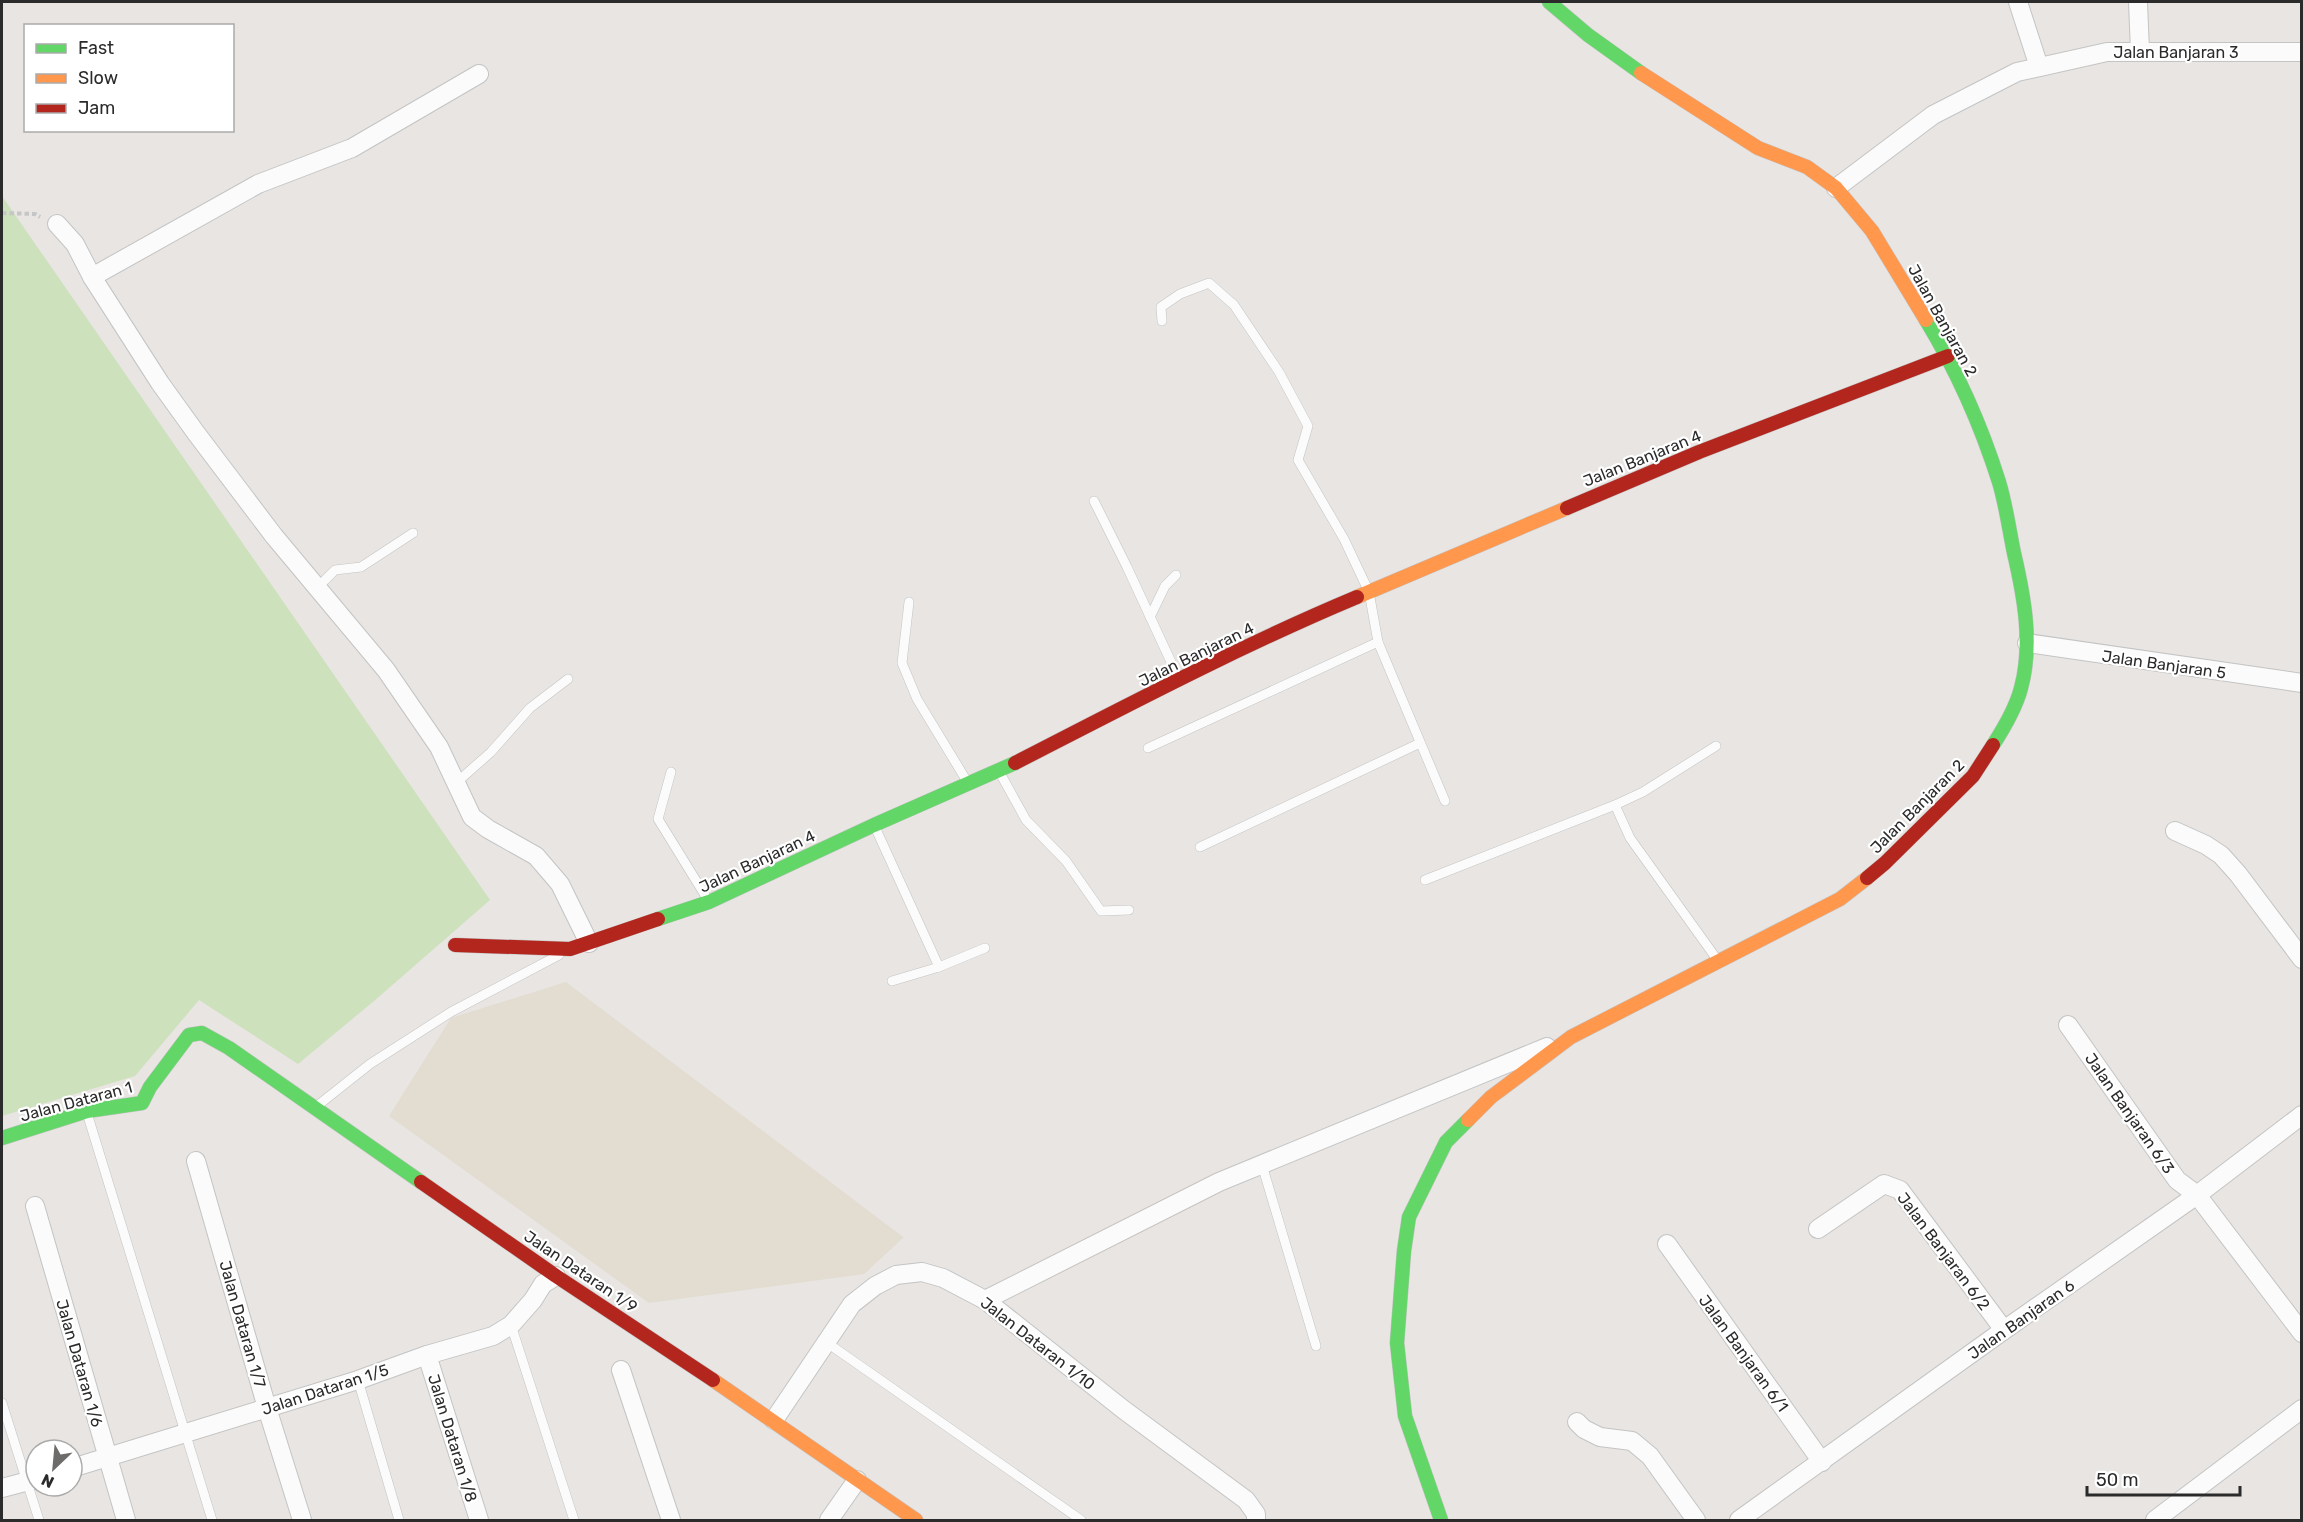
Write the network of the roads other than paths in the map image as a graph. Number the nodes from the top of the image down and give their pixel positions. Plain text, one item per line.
1 (1549, 2) edge
2 (2018, 2) edge
3 (2139, 2) edge
4 (2140, 52) junction
5 (2301, 52) edge
6 (2039, 67) junction
7 (479, 74) dead end
8 (1836, 188) junction
9 (57, 224) road end
10 (92, 277) junction
11 (1162, 321) dead end
12 (1948, 356) junction
13 (1094, 501) dead end
14 (413, 533) dead end
15 (1176, 575) dead end
16 (316, 589) junction
17 (1369, 592) junction
18 (909, 602) dead end
19 (1150, 617) junction
20 (1378, 642) junction
21 (2027, 643) junction
22 (568, 679) dead end
23 (1179, 679) junction
24 (2301, 683) edge
25 (1420, 743) junction
26 (1716, 746) dead end
27 (1148, 748) dead end
28 (671, 771) dead end
29 (999, 771) junction
30 (456, 783) junction
31 (969, 785) junction
32 (1445, 801) dead end
33 (1615, 805) junction
34 (874, 825) junction
35 (2175, 831) dead end
36 (1200, 847) dead end
37 (1425, 880) dead end
38 (709, 902) junction
39 (1129, 910) dead end
40 (589, 943) junction
41 (455, 945) dead end
42 (985, 948) dead end
43 (570, 950) junction
44 (2301, 959) edge
45 (1718, 960) junction
46 (939, 967) junction
47 (892, 981) dead end
48 (2068, 1025) dead end
49 (1571, 1037) junction
50 (229, 1048) joint
51 (315, 1108) junction
52 (87, 1112) junction
53 (2301, 1115) edge
54 (2, 1138) edge
55 (196, 1161) dead end
56 (1262, 1165) junction
57 (2197, 1195) junction
58 (35, 1206) dead end
59 (1818, 1229) dead end
60 (1667, 1244) dead end
61 (556, 1276) junction
62 (986, 1300) junction
63 (511, 1325) junction
64 (2004, 1330) junction
65 (2301, 1333) edge
66 (826, 1342) junction
67 (1316, 1346) dead end
68 (428, 1355) junction
69 (621, 1370) dead end
70 (358, 1380) junction
71 (2, 1403) edge
72 (267, 1408) junction
73 (2301, 1409) edge
74 (774, 1420) junction
75 (1576, 1422) dead end
76 (185, 1431) junction
77 (107, 1458) junction
78 (24, 1459) edge
79 (1822, 1462) junction
80 (84, 1465) edge
81 (857, 1480) junction
82 (24, 1482) edge
83 (2, 1488) edge
84 (35, 1498) edge
85 (39, 1521) edge
86 (126, 1521) edge
87 (212, 1521) edge
88 (302, 1521) edge
89 (399, 1521) edge
90 (479, 1521) edge
91 (574, 1521) edge
92 (671, 1521) edge
93 (829, 1521) edge
94 (916, 1521) edge
95 (1081, 1521) edge
96 (1256, 1521) edge
97 (1442, 1521) edge
98 (1695, 1521) edge
99 (1738, 1521) edge
100 (2155, 1521) edge

1 - 8 street, Jalan Banjaran 2
2 - 6 street
3 - 4 street
4 - 5 street, Jalan Banjaran 3
4 - 6 street, Jalan Banjaran 3
6 - 8 street, Jalan Banjaran 3
7 - 10 street
8 - 12 street, Jalan Banjaran 2
9 - 10 street
10 - 16 street
11 - 17 lane
12 - 17 street, Jalan Banjaran 4
12 - 21 street, Jalan Banjaran 2
13 - 19 lane
14 - 16 lane
15 - 19 lane
16 - 30 street
17 - 20 lane
17 - 23 street, Jalan Banjaran 4
18 - 31 lane
19 - 23 lane
20 - 25 lane
20 - 27 lane
21 - 24 street, Jalan Banjaran 5
21 - 45 street, Jalan Banjaran 2
22 - 30 lane
23 - 29 street, Jalan Banjaran 4
25 - 32 lane
25 - 36 lane
26 - 33 lane
28 - 38 lane
29 - 31 street, Jalan Banjaran 4
29 - 39 lane
30 - 40 street
31 - 34 street, Jalan Banjaran 4
33 - 37 lane
33 - 45 lane
34 - 38 street, Jalan Banjaran 4
34 - 46 lane
35 - 44 street
38 - 40 street, Jalan Banjaran 4
40 - 43 street, Jalan Banjaran 4
41 - 43 street, Jalan Banjaran 4
42 - 46 lane
43 - 51 lane
45 - 49 street, Jalan Banjaran 2
46 - 47 lane
48 - 57 street, Jalan Banjaran 6/3
49 - 56 street
49 - 97 street, Jalan Banjaran 2
50 - 51 street, Jalan Dataran 1/9
50 - 52 street, Jalan Dataran 1
51 - 61 street, Jalan Dataran 1/9
52 - 54 street, Jalan Dataran 1
52 - 76 lane
53 - 57 street, Jalan Banjaran 6
55 - 72 street, Jalan Dataran 1/7
56 - 62 street
56 - 67 lane
57 - 64 street, Jalan Banjaran 6
57 - 65 street, Jalan Banjaran 6/3
58 - 77 street, Jalan Dataran 1/6
59 - 64 street, Jalan Banjaran 6/2
60 - 79 street, Jalan Banjaran 6/1
61 - 63 street, Jalan Dataran 1/5
61 - 74 street, Jalan Dataran 1/9
62 - 66 street, Jalan Dataran 1/10
62 - 96 street, Jalan Dataran 1/10
63 - 68 street, Jalan Dataran 1/5
63 - 91 lane
64 - 79 street, Jalan Banjaran 6
66 - 74 street, Jalan Dataran 1/10
66 - 95 lane
68 - 70 street, Jalan Dataran 1/5
68 - 90 street, Jalan Dataran 1/8
69 - 92 street
70 - 72 street, Jalan Dataran 1/5
70 - 89 lane
71 - 78 lane
72 - 76 street, Jalan Dataran 1/5
72 - 88 street, Jalan Dataran 1/7
73 - 100 street
74 - 81 street, Jalan Dataran 1/9
75 - 98 street
76 - 77 street, Jalan Dataran 1/5
76 - 87 lane
77 - 80 street, Jalan Dataran 1/5
77 - 86 street, Jalan Dataran 1/6
79 - 99 street, Jalan Banjaran 6
81 - 93 street
81 - 94 street, Jalan Dataran 1/9
82 - 83 street
84 - 85 lane

